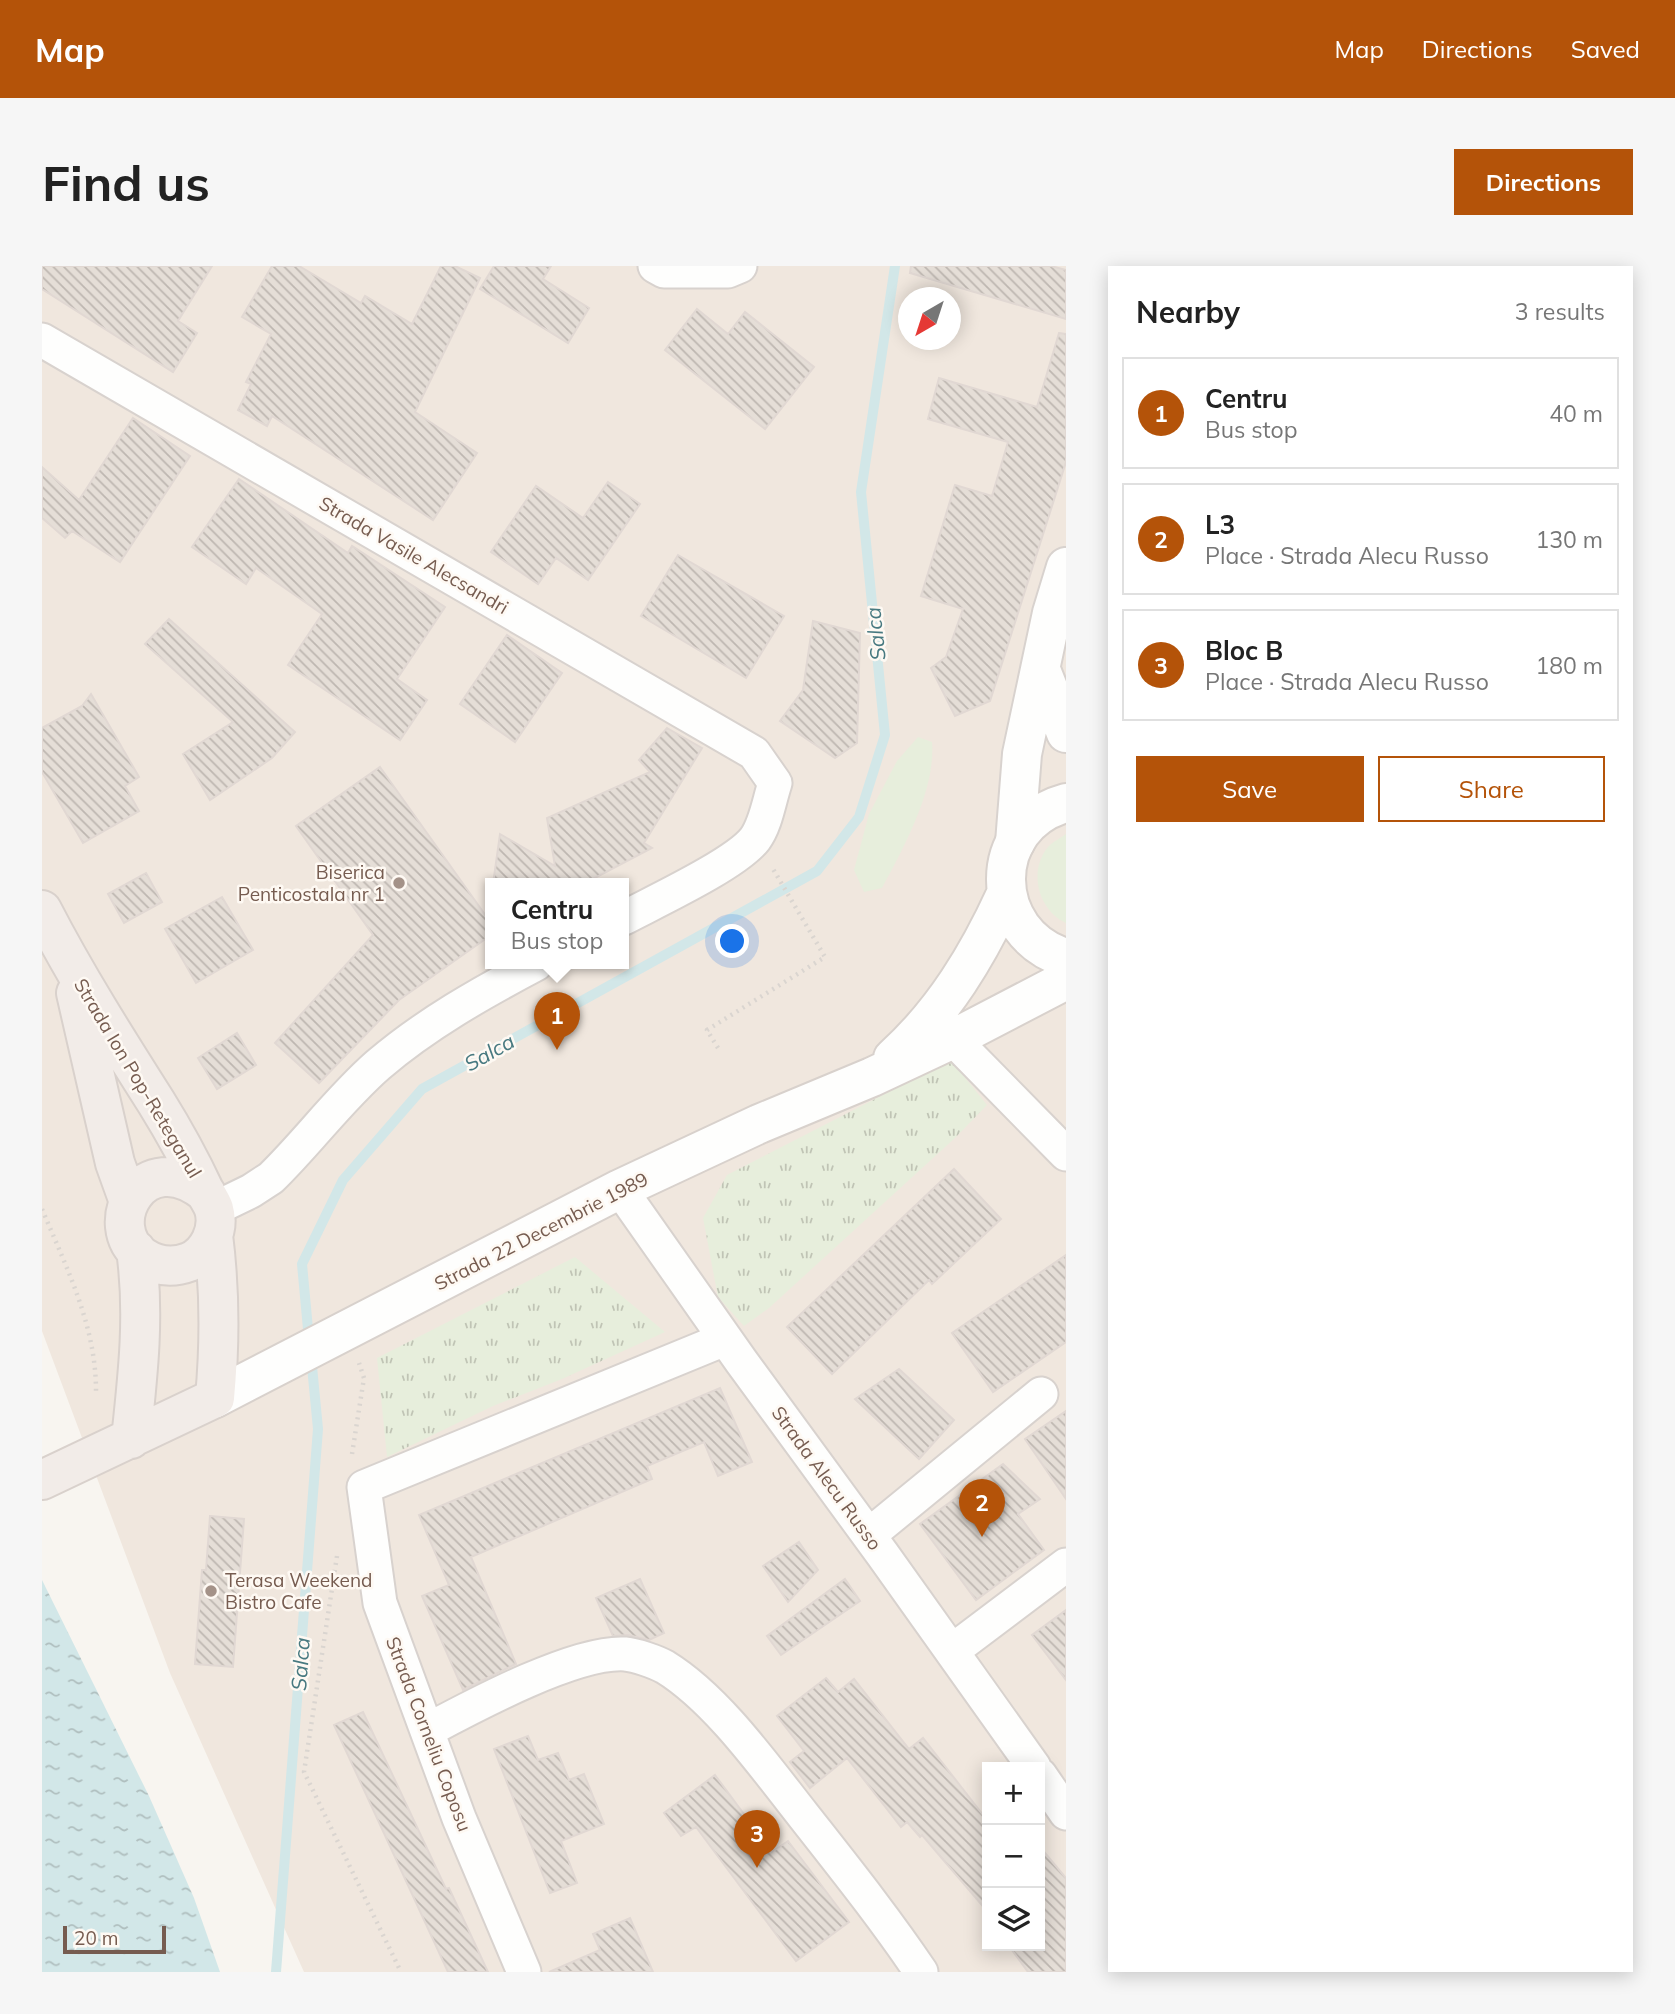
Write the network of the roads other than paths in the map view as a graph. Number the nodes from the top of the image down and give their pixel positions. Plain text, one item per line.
1 (655, 266) edge
2 (740, 266) edge
3 (42, 340) edge
4 (1066, 567) edge
5 (1041, 670) junction
6 (1066, 733) edge
7 (1066, 803) edge
8 (1015, 843) junction
9 (1006, 894) junction
10 (42, 910) edge
11 (629, 915) edge
12 (1066, 958) edge
13 (69, 963) junction
14 (526, 969) edge
15 (1066, 980) edge
16 (953, 1039) junction
17 (872, 1077) junction
18 (1066, 1154) edge
19 (620, 1189) junction
20 (129, 1202) junction
21 (211, 1212) junction
22 (136, 1250) junction
23 (725, 1339) junction
24 (1041, 1394) dead end
25 (215, 1398) junction
26 (131, 1438) junction
27 (42, 1480) edge
28 (869, 1535) junction
29 (1066, 1565) edge
30 (952, 1651) junction
31 (428, 1730) junction
32 (1030, 1762) edge
33 (1045, 1783) edge
34 (1066, 1813) edge
35 (524, 1972) edge
36 (921, 1972) edge

1 - 2 street
3 - 11 street, Strada Vasile Alecsandri
4 - 5 main road
5 - 6 main road
5 - 8 main road
7 - 8 main road
8 - 9 main road
9 - 12 main road
9 - 17 main road, Strada 22 Decembrie 1989
10 - 13 highway, Strada Ion Pop-Reteganul
13 - 20 highway, Strada Ion Pop-Reteganul
13 - 21 highway, Strada Ion Pop-Reteganul
14 - 21 street
15 - 16 main road, Strada 22 Decembrie 1989
16 - 17 main road, Strada 22 Decembrie 1989
16 - 18 street
17 - 19 main road, Strada 22 Decembrie 1989
19 - 23 street, Strada Alecu Russo
19 - 25 main road, Strada 22 Decembrie 1989
20 - 21 highway
20 - 22 highway
21 - 22 highway
21 - 25 highway, Strada Ion Pop-Reteganul
22 - 26 highway
23 - 28 street, Strada Alecu Russo
23 - 31 street, Strada Corneliu Coposu
24 - 28 street
25 - 26 highway
26 - 27 highway
28 - 30 street, Strada Alecu Russo
29 - 30 street
30 - 32 street, Strada Alecu Russo
31 - 35 street, Strada Corneliu Coposu
31 - 36 street
33 - 34 street

